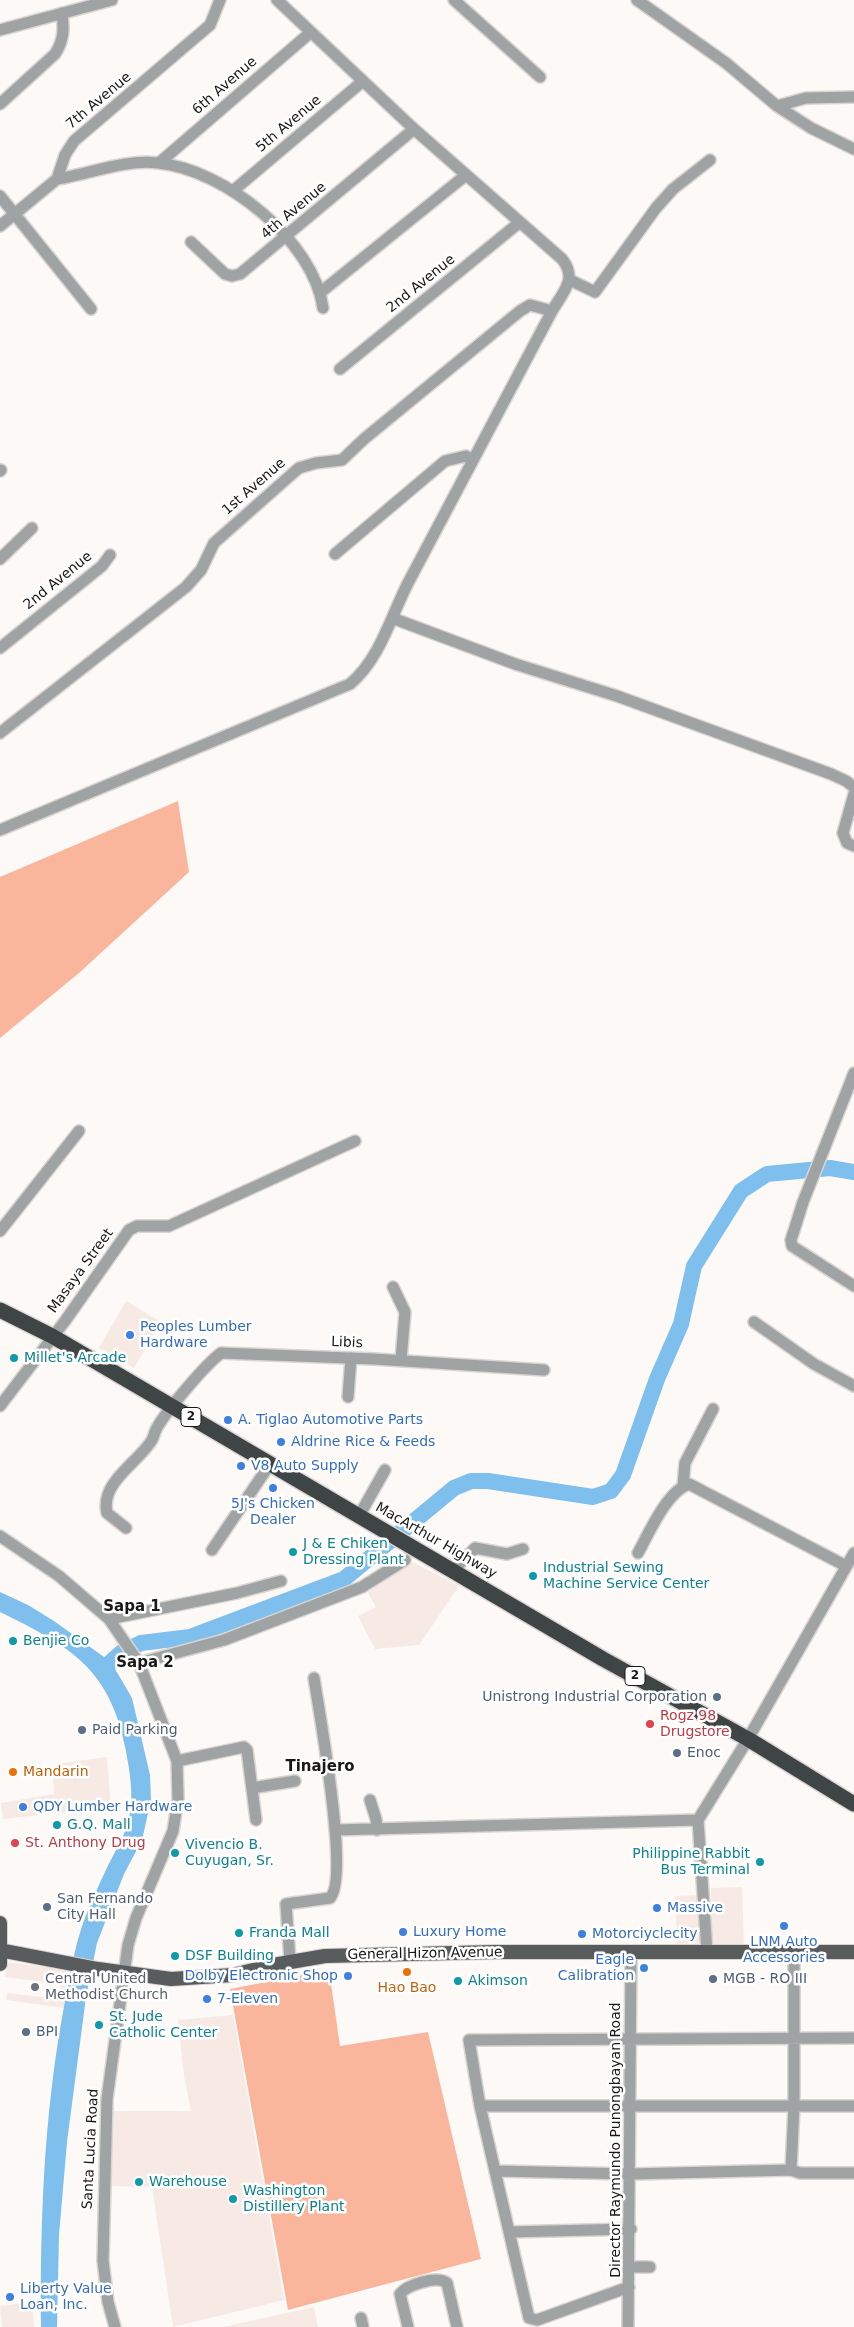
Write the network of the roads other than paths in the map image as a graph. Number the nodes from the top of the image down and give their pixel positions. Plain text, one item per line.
1 (112, 0) edge
2 (220, 0) edge
3 (277, 0) edge
4 (454, 0) edge
5 (637, 0) edge
6 (62, 13) junction
7 (0, 30) edge
8 (311, 32) junction
9 (540, 77) dead end
10 (363, 81) junction
11 (854, 97) edge
12 (0, 104) edge
13 (777, 106) junction
14 (414, 129) junction
15 (854, 149) edge
16 (710, 160) dead end
17 (158, 163) junction
18 (466, 175) junction
19 (57, 179) junction
20 (234, 190) junction
21 (0, 196) edge
22 (13, 213) junction
23 (520, 222) junction
24 (0, 226) edge
25 (286, 238) junction
26 (191, 242) dead end
27 (570, 280) junction
28 (321, 292) junction
29 (323, 308) dead end
30 (91, 309) dead end
31 (552, 311) junction
32 (340, 369) dead end
33 (472, 460) junction
34 (32, 528) dead end
35 (335, 554) dead end
36 (110, 556) dead end
37 (0, 559) edge
38 (392, 618) junction
39 (0, 648) edge
40 (0, 733) edge
41 (854, 787) edge
42 (854, 794) edge
43 (0, 830) edge
44 (854, 846) edge
45 (854, 1073) edge
46 (79, 1131) dead end
47 (355, 1141) dead end
48 (0, 1231) edge
49 (854, 1286) edge
50 (393, 1287) dead end
51 (0, 1310) edge
52 (754, 1322) dead end
53 (52, 1336) junction
54 (351, 1358) junction
55 (401, 1360) junction
56 (544, 1370) dead end
57 (854, 1386) edge
58 (348, 1396) dead end
59 (0, 1406) edge
60 (172, 1407) junction
61 (713, 1409) dead end
62 (270, 1464) junction
63 (386, 1470) dead end
64 (683, 1486) junction
65 (360, 1516) junction
66 (126, 1528) dead end
67 (0, 1536) edge
68 (523, 1549) dead end
69 (212, 1550) dead end
70 (638, 1553) dead end
71 (854, 1554) edge
72 (405, 1560) dead end
73 (846, 1566) junction
74 (454, 1570) junction
75 (281, 1581) dead end
76 (109, 1619) junction
77 (139, 1662) junction
78 (314, 1678) dead end
79 (748, 1739) junction
80 (177, 1761) junction
81 (295, 1781) dead end
82 (252, 1788) junction
83 (370, 1800) dead end
84 (854, 1804) edge
85 (256, 1820) dead end
86 (698, 1820) junction
87 (335, 1830) junction
88 (377, 1830) junction
89 (0, 1923) edge
90 (707, 1952) junction
91 (854, 1952) edge
92 (631, 1953) junction
93 (794, 1954) junction
94 (0, 1955) edge
95 (290, 1961) junction
96 (123, 1972) junction
97 (632, 2038) junction
98 (854, 2038) edge
99 (793, 2039) junction
100 (480, 2106) junction
101 (632, 2106) junction
102 (794, 2106) junction
103 (854, 2106) edge
104 (790, 2170) junction
105 (496, 2171) junction
106 (854, 2173) edge
107 (631, 2174) junction
108 (630, 2229) junction
109 (509, 2232) junction
110 (630, 2267) junction
111 (650, 2267) dead end
112 (630, 2287) junction
113 (115, 2327) edge
114 (408, 2327) edge
115 (457, 2327) edge
116 (628, 2327) edge

1 - 6 street
2 - 19 street, 7th Avenue
3 - 8 street
4 - 9 street
5 - 13 street
6 - 7 street
6 - 12 street
8 - 10 street
8 - 17 street, 6th Avenue
10 - 14 street
10 - 20 street, 5th Avenue
11 - 13 street
13 - 15 street
14 - 18 street
14 - 25 street, 4th Avenue
16 - 27 street
17 - 19 street
17 - 20 street
18 - 23 street
18 - 28 street
19 - 22 street
20 - 25 street
21 - 22 street
22 - 24 street
22 - 30 street
23 - 27 street
23 - 32 street, 2nd Avenue
25 - 26 street, 4th Avenue
25 - 28 street
27 - 31 street
28 - 29 street
31 - 33 street
31 - 40 street, 1st Avenue
33 - 35 street
33 - 38 street
34 - 37 street
36 - 39 street, 2nd Avenue
38 - 41 street
38 - 43 street
42 - 44 street
45 - 49 street
46 - 48 street
47 - 53 street, Masaya Street
50 - 55 street
51 - 53 highway, MacArthur Highway / 2
52 - 57 street
53 - 59 street, Masaya Street
53 - 60 highway, MacArthur Highway / 2
54 - 55 street, Libis
54 - 58 street
54 - 60 street, Libis
55 - 56 street, Libis
60 - 62 highway, MacArthur Highway / 2
60 - 66 street, Libis
61 - 64 street
62 - 65 highway, MacArthur Highway / 2
62 - 69 street
63 - 65 street
64 - 70 street
64 - 73 street
65 - 74 highway, MacArthur Highway / 2
67 - 76 street, Santa Lucia Road
68 - 74 street
71 - 73 street
72 - 77 street
73 - 79 street
74 - 79 highway, MacArthur Highway / 2
75 - 76 street
76 - 77 street, Santa Lucia Road
77 - 80 street, Santa Lucia Road
78 - 87 street
79 - 84 highway, MacArthur Highway / 2
79 - 86 street
80 - 82 street
80 - 96 street, Santa Lucia Road
81 - 82 street
82 - 85 street
83 - 88 street
86 - 88 street
86 - 90 street
87 - 88 street
87 - 95 street
89 - 94 main road
90 - 92 main road, General Hizon Avenue
90 - 93 main road, General Hizon Avenue
91 - 93 main road, General Hizon Avenue
92 - 95 main road, General Hizon Avenue
92 - 97 street, Director Raymundo Punongbayan Road
93 - 99 street
94 - 96 main road, General Hizon Avenue
95 - 96 main road, General Hizon Avenue
96 - 113 street, Santa Lucia Road
97 - 99 street
97 - 100 street
97 - 101 street, Director Raymundo Punongbayan Road
98 - 99 street
99 - 102 street
100 - 101 street
100 - 105 street
101 - 102 street
101 - 107 street, Director Raymundo Punongbayan Road
102 - 103 street
102 - 104 street
104 - 106 street
104 - 107 street
105 - 107 street
105 - 109 street
107 - 108 street, Director Raymundo Punongbayan Road
108 - 109 street
108 - 110 street, Director Raymundo Punongbayan Road
109 - 112 street
110 - 111 street
110 - 112 street, Director Raymundo Punongbayan Road
112 - 116 street, Director Raymundo Punongbayan Road
114 - 115 street

